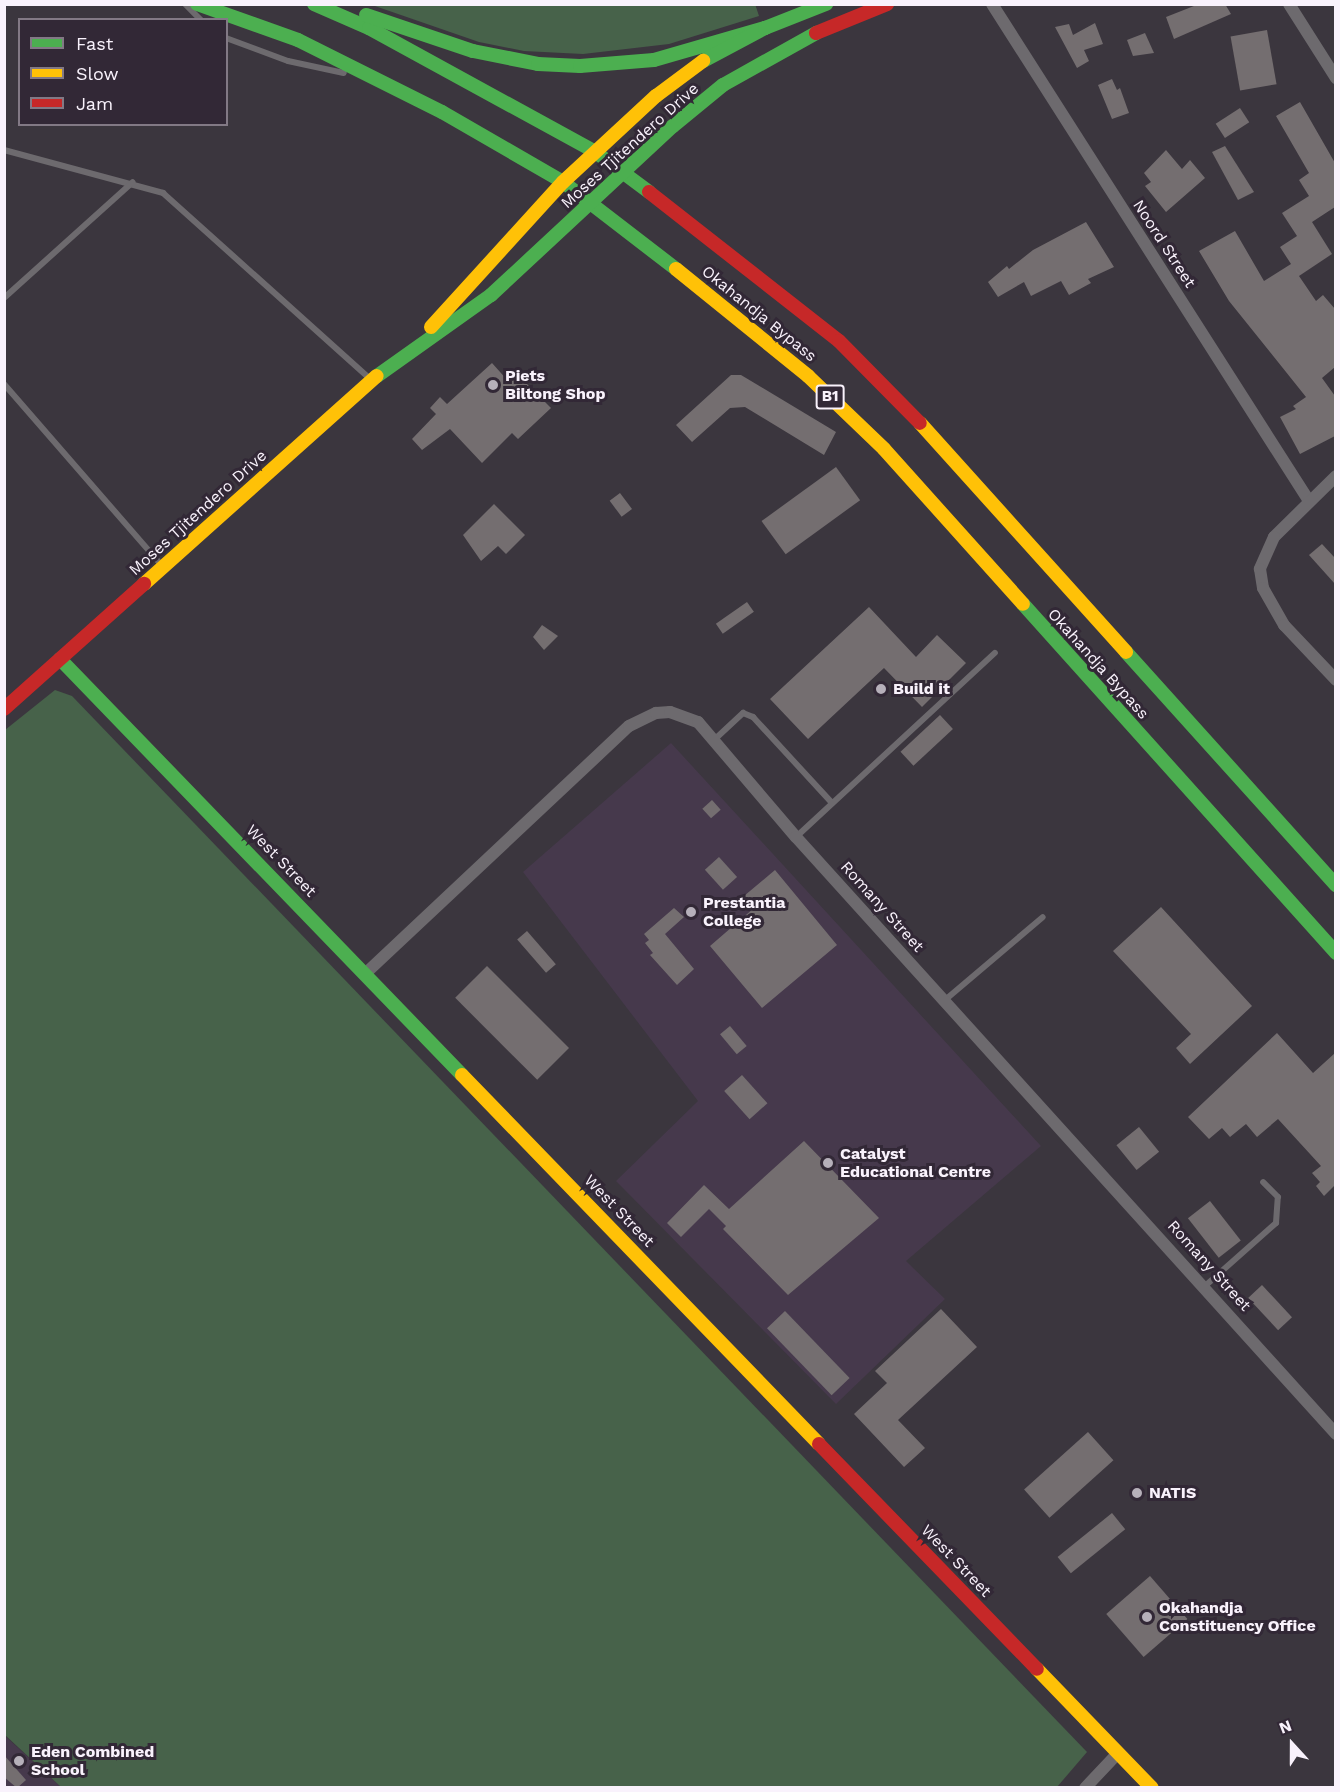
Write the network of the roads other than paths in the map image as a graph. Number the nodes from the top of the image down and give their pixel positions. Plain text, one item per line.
1 (185, 4) edge
2 (197, 4) edge
3 (314, 4) edge
4 (326, 4) edge
5 (826, 4) edge
6 (887, 4) edge
7 (992, 4) edge
8 (1289, 4) edge
9 (199, 18) edge
10 (765, 28) junction
11 (228, 39) edge
12 (365, 75) junction
13 (1335, 78) edge
14 (4, 150) edge
15 (594, 151) junction
16 (626, 172) junction
17 (133, 182) junction
18 (563, 182) junction
19 (593, 202) junction
20 (4, 298) edge
21 (417, 345) junction
22 (371, 380) junction
23 (4, 384) edge
24 (1335, 476) edge
25 (1309, 501) junction
26 (162, 567) junction
27 (995, 653) dead end
28 (60, 659) junction
29 (1335, 680) edge
30 (4, 709) edge
31 (714, 740) junction
32 (832, 803) junction
33 (796, 837) junction
34 (1335, 885) edge
35 (1043, 917) dead end
36 (1335, 953) edge
37 (367, 972) junction
38 (945, 1000) junction
39 (1263, 1182) dead end
40 (1205, 1286) junction
41 (1335, 1434) edge
42 (1118, 1753) junction
43 (1085, 1788) edge
44 (1152, 1788) edge

1 - 9 lane
2 - 12 main road, Okahandja Bypass / B1
3 - 15 main road, Okahandja Bypass
4 - 10 main road
5 - 10 main road, Moses Tjitendero Drive
6 - 16 main road, Moses Tjitendero Drive
7 - 25 street, Noord Street
8 - 13 street
10 - 15 main road, Moses Tjitendero Drive
11 - 12 lane
12 - 18 main road, Okahandja Bypass / B1
14 - 17 lane
15 - 16 main road, Okahandja Bypass
15 - 18 main road, Moses Tjitendero Drive
16 - 19 main road, Moses Tjitendero Drive
16 - 34 main road, Okahandja Bypass
17 - 20 lane
17 - 22 lane
18 - 19 main road, Okahandja Bypass / B1
18 - 21 main road, Moses Tjitendero Drive
19 - 21 main road, Moses Tjitendero Drive
19 - 36 main road, Okahandja Bypass / B1
21 - 22 main road, Moses Tjitendero Drive
22 - 26 main road, Moses Tjitendero Drive
23 - 26 lane
24 - 25 street
25 - 29 street
26 - 28 main road, Moses Tjitendero Drive
27 - 32 lane
28 - 30 main road, Moses Tjitendero Drive
28 - 37 main road, West Street
31 - 32 lane
31 - 33 street, Romany Street
31 - 37 street, Romany Street
32 - 33 lane
33 - 38 street, Romany Street
35 - 38 lane
37 - 42 main road, West Street
38 - 40 street, Romany Street
39 - 40 lane
40 - 41 street, Romany Street
42 - 43 street
42 - 44 main road, West Street

